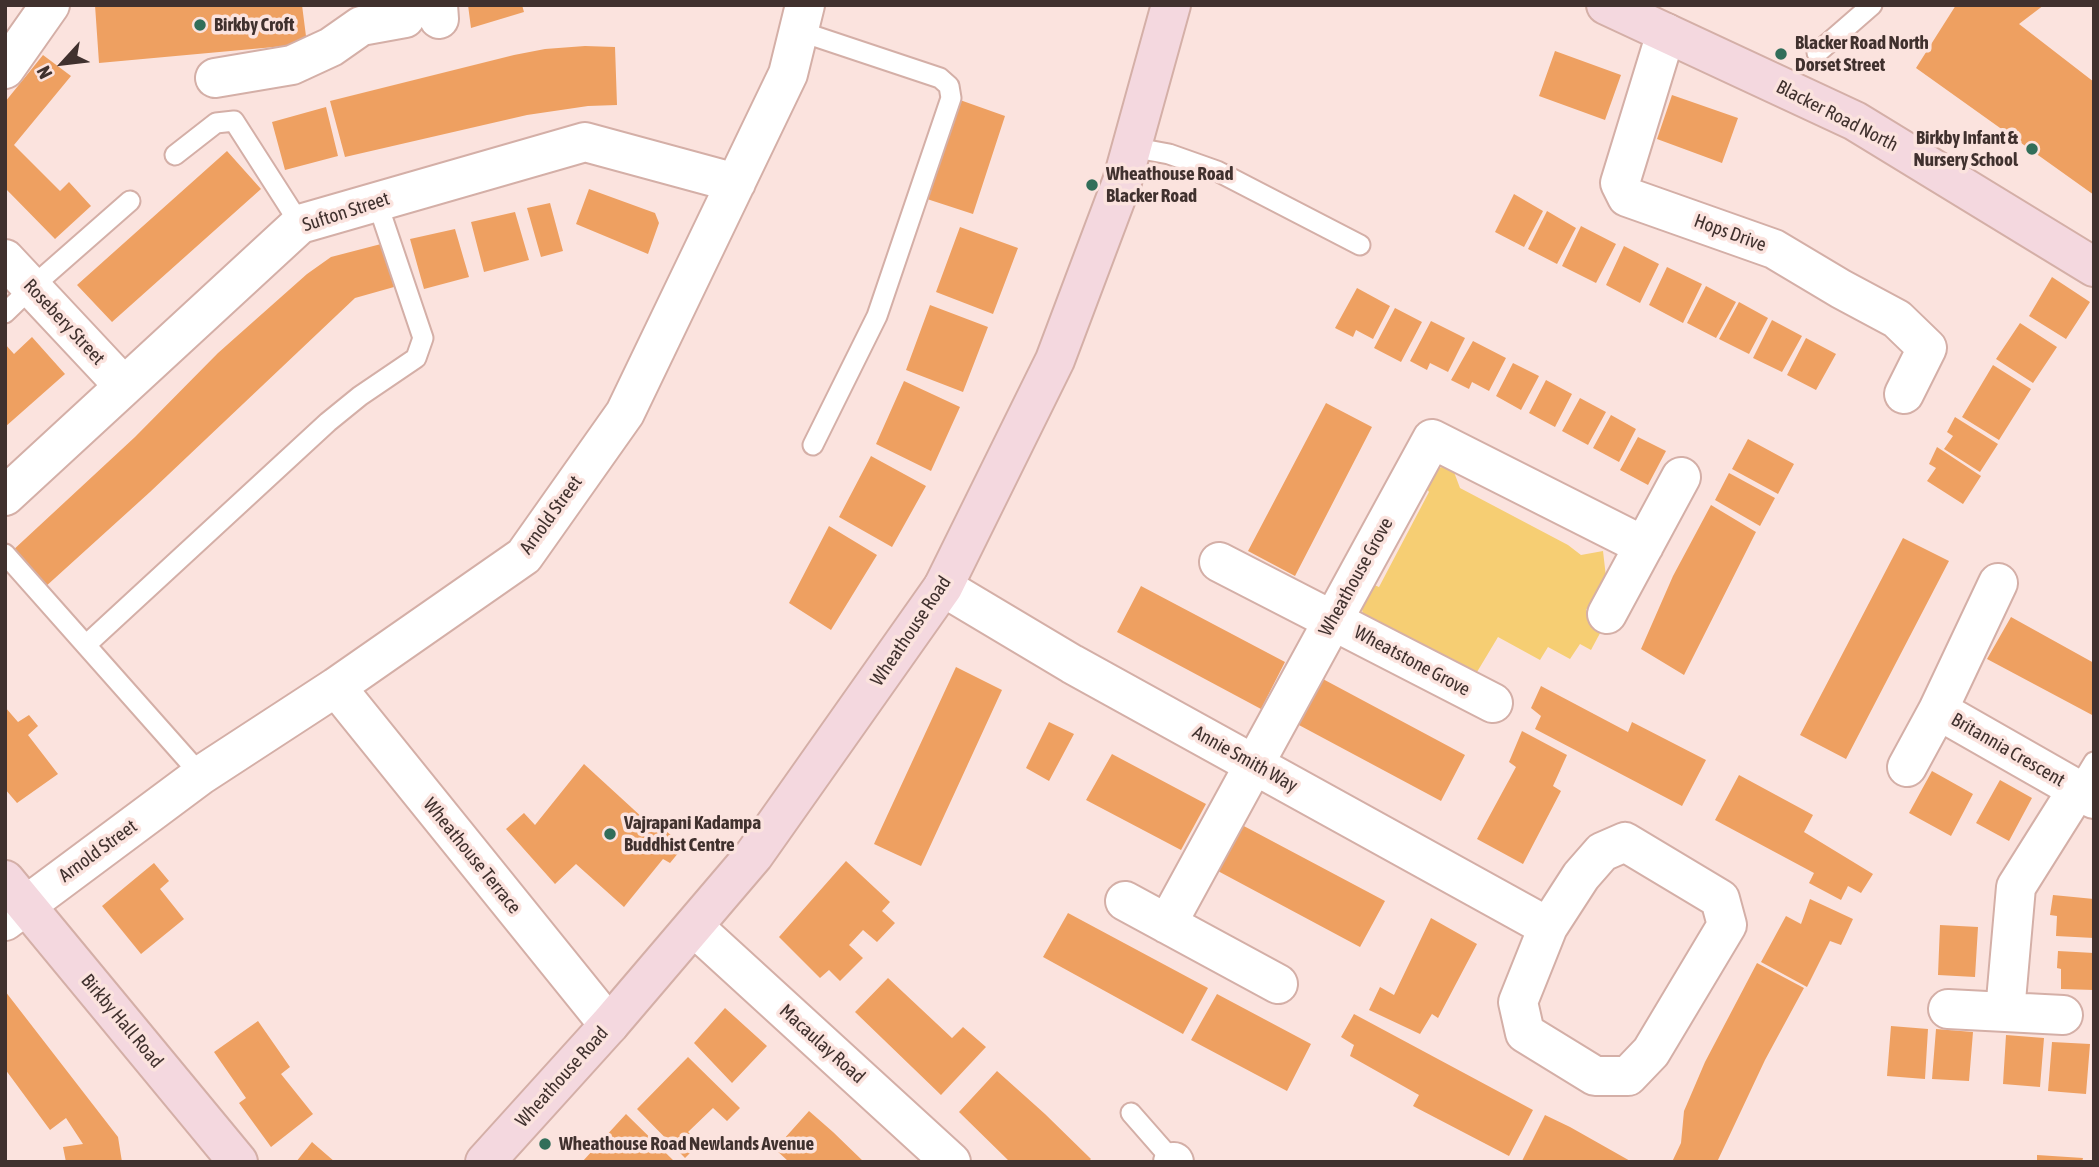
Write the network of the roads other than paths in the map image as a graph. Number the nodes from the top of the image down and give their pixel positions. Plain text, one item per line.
1 (50, 5) edge
2 (1171, 5) edge
3 (1606, 5) edge
4 (1872, 5) edge
5 (427, 14) edge
6 (802, 18) edge
7 (350, 26) edge
8 (1666, 33) junction
9 (1817, 52) dead end
10 (5, 69) edge
11 (215, 78) dead end
12 (1131, 147) junction
13 (175, 155) dead end
14 (736, 183) junction
15 (130, 201) dead end
16 (377, 202) junction
17 (300, 224) junction
18 (1360, 245) dead end
19 (5, 259) edge
20 (2094, 267) edge
21 (32, 287) junction
22 (5, 313) edge
23 (123, 385) junction
24 (1904, 394) dead end
25 (813, 445) dead end
26 (1681, 477) dead end
27 (5, 496) edge
28 (1644, 546) junction
29 (5, 554) edge
30 (1219, 562) dead end
31 (1998, 583) dead end
32 (943, 587) junction
33 (1607, 614) dead end
34 (1333, 620) junction
35 (86, 645) junction
36 (336, 687) junction
37 (1493, 703) dead end
38 (1938, 710) junction
39 (1253, 764) junction
40 (1907, 766) dead end
41 (201, 775) junction
42 (2088, 783) edge
43 (1125, 901) dead end
44 (12, 902) edge
45 (1167, 924) junction
46 (694, 927) junction
47 (1548, 927) junction
48 (1278, 984) dead end
49 (1948, 1009) dead end
50 (2005, 1012) junction
51 (2063, 1015) dead end
52 (609, 1025) junction
53 (1131, 1113) dead end
54 (238, 1162) edge
55 (485, 1162) edge
56 (951, 1162) edge
57 (1174, 1162) edge

1 - 10 street
2 - 12 street, Wheathouse Road
3 - 8 street, Blacker Road North
4 - 9 lane
5 - 7 street
6 - 14 street, Arnold Street
6 - 25 lane
7 - 11 street
8 - 20 street, Blacker Road North
8 - 24 street, Hops Drive
12 - 18 lane
12 - 32 street, Wheathouse Road
13 - 17 lane
14 - 16 street, Sufton Street
14 - 36 street, Arnold Street
15 - 21 lane
16 - 17 street, Sufton Street
16 - 35 lane
17 - 23 street, Sufton Street
19 - 21 street, Rosebery Street
21 - 22 lane
21 - 23 street, Rosebery Street
23 - 27 street, Sufton Street
26 - 28 street
28 - 33 street
28 - 34 street, Wheathouse Grove
29 - 35 lane
30 - 34 street, Wheatstone Grove
31 - 38 street, Britannia Crescent
32 - 39 street, Annie Smith Way
32 - 46 street, Wheathouse Road
34 - 37 street, Wheatstone Grove
34 - 39 street, Wheathouse Grove
35 - 41 lane
36 - 41 street, Arnold Street
36 - 52 street, Wheathouse Terrace
38 - 40 street, Britannia Crescent
38 - 42 street, Britannia Crescent
39 - 45 street, Wheathouse Grove
39 - 47 street, Annie Smith Way
41 - 44 street, Arnold Street
42 - 50 street, Britannia Crescent
43 - 45 street
44 - 54 street, Birkby Hall Road
45 - 48 street
46 - 52 street, Wheathouse Road
46 - 56 street, Macaulay Road
47 - 47 street
49 - 50 street
50 - 51 street
52 - 55 street, Wheathouse Road
53 - 57 lane

